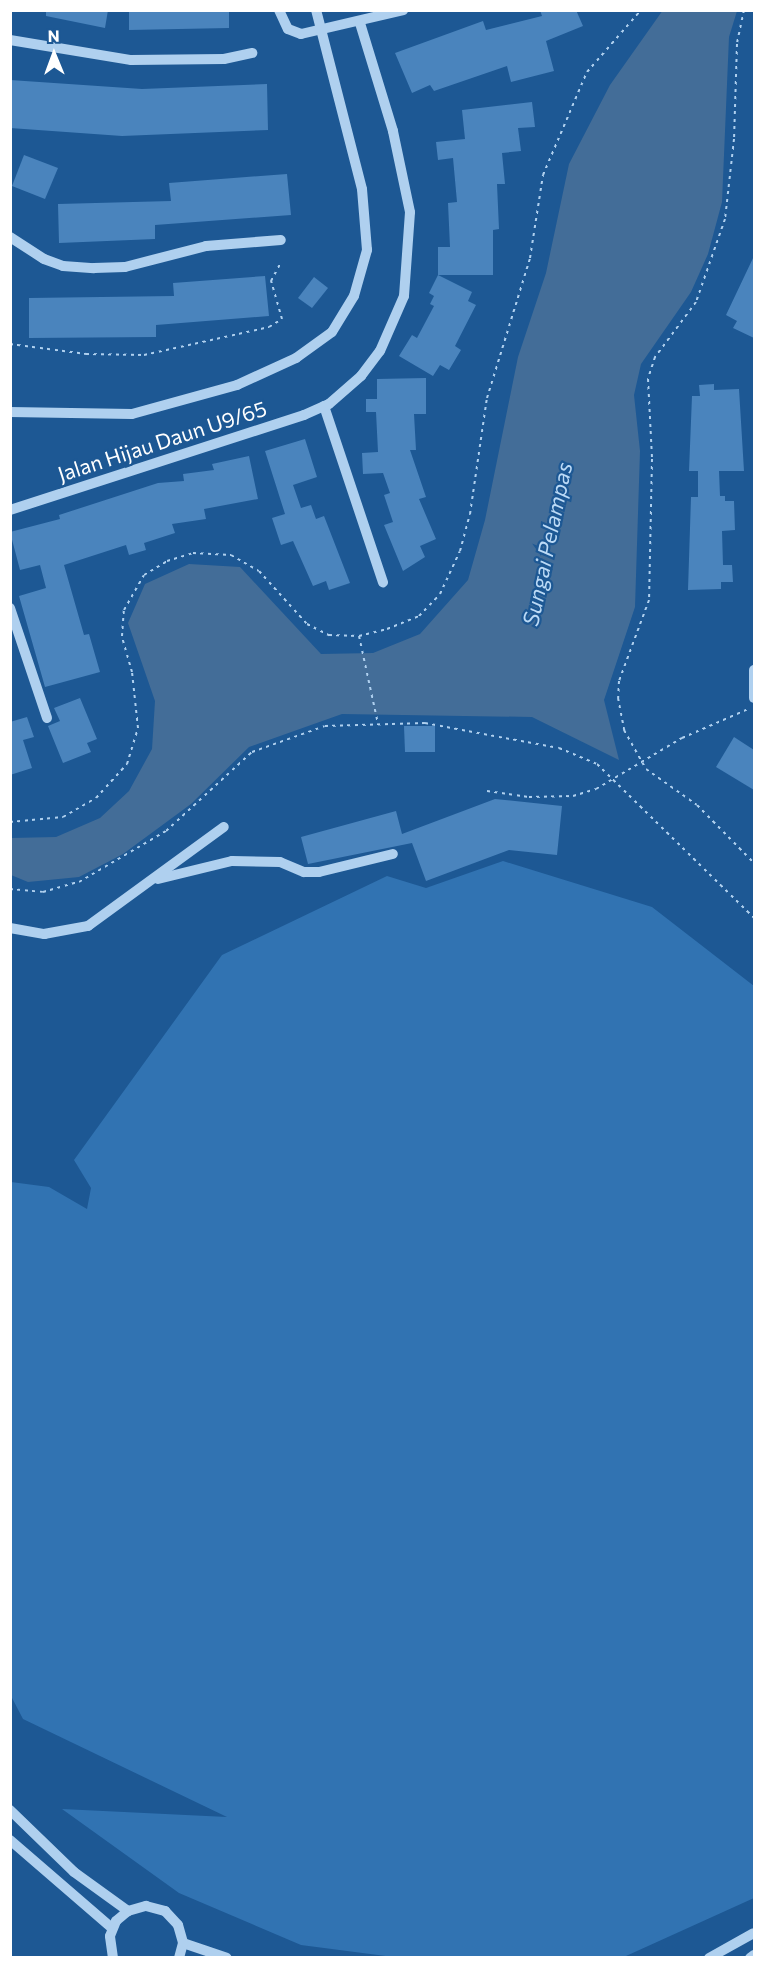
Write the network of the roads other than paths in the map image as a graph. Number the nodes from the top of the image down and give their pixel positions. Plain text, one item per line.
1 (279, 10) edge
2 (316, 10) edge
3 (403, 10) edge
4 (360, 23) junction
5 (321, 31) junction
6 (10, 40) edge
7 (252, 53) dead end
8 (10, 237) edge
9 (281, 240) dead end
10 (324, 406) junction
11 (10, 412) edge
12 (10, 510) edge
13 (383, 582) dead end
14 (10, 608) edge
15 (754, 670) edge
16 (754, 698) edge
17 (47, 718) dead end
18 (224, 827) dead end
19 (393, 854) dead end
20 (155, 880) junction
21 (10, 928) edge
22 (10, 1810) edge
23 (10, 1840) edge
24 (128, 1911) junction
25 (112, 1928) junction
26 (754, 1933) edge
27 (183, 1943) junction
28 (754, 1955) edge
29 (113, 1958) edge
30 (179, 1958) edge
31 (227, 1958) edge
32 (709, 1958) edge
33 (750, 1958) edge

1 - 5 street
2 - 5 street
3 - 4 street
4 - 5 street
4 - 10 street, Jalan Hijau Daun U9/65
5 - 11 street
6 - 7 street
8 - 9 street
10 - 12 street, Jalan Hijau Daun U9/65
10 - 13 street
14 - 17 street
15 - 16 street
18 - 20 street
19 - 20 street
20 - 21 street
22 - 24 street
23 - 25 street
24 - 25 street
24 - 27 street
25 - 29 street
26 - 32 street
27 - 30 street
27 - 31 street
28 - 33 street

